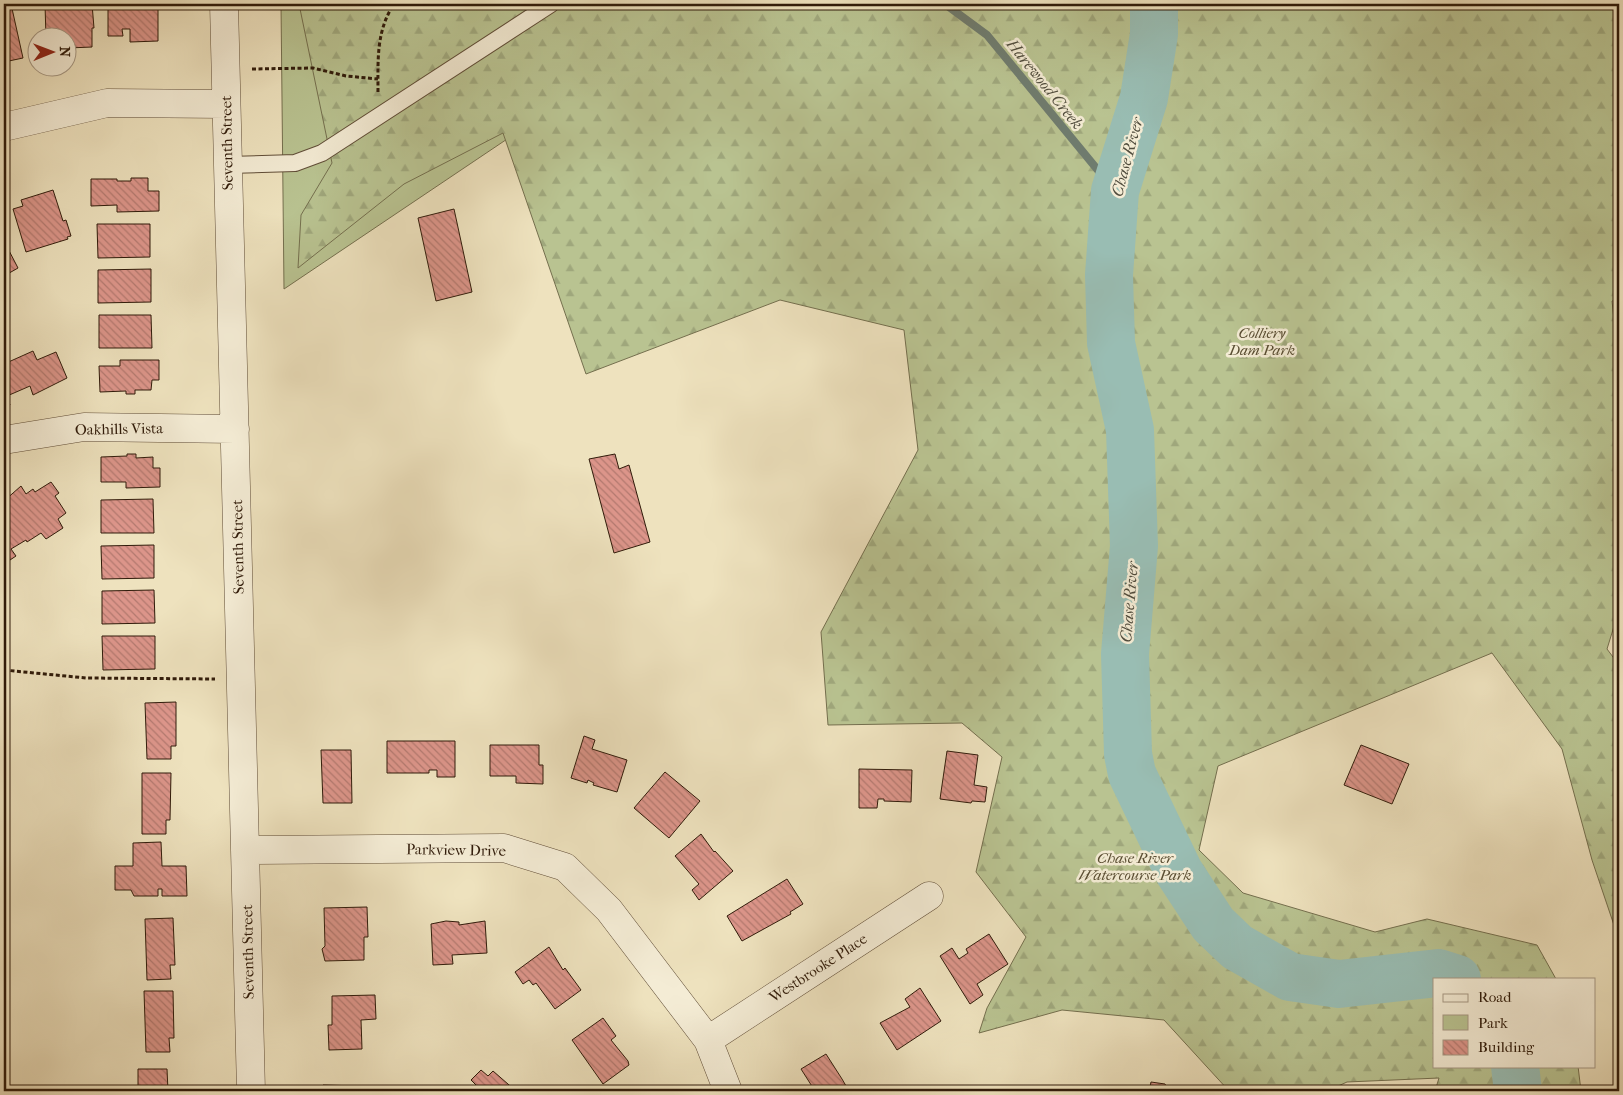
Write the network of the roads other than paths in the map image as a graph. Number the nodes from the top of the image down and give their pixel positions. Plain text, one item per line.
1 (224, 4) edge
2 (550, 4) edge
3 (226, 104) junction
4 (4, 127) edge
5 (228, 165) junction
6 (235, 429) junction
7 (4, 440) edge
8 (245, 850) junction
9 (929, 896) dead end
10 (708, 1040) junction
11 (251, 1091) edge
12 (728, 1091) edge

1 - 3 street, Seventh Street
2 - 5 lane
3 - 4 street
3 - 5 street, Seventh Street
5 - 6 street, Seventh Street
6 - 7 street, Oakhills Vista
6 - 8 street, Seventh Street
8 - 10 street, Parkview Drive
8 - 11 street, Seventh Street
9 - 10 street, Westbrooke Place
10 - 12 street, Parkview Drive

